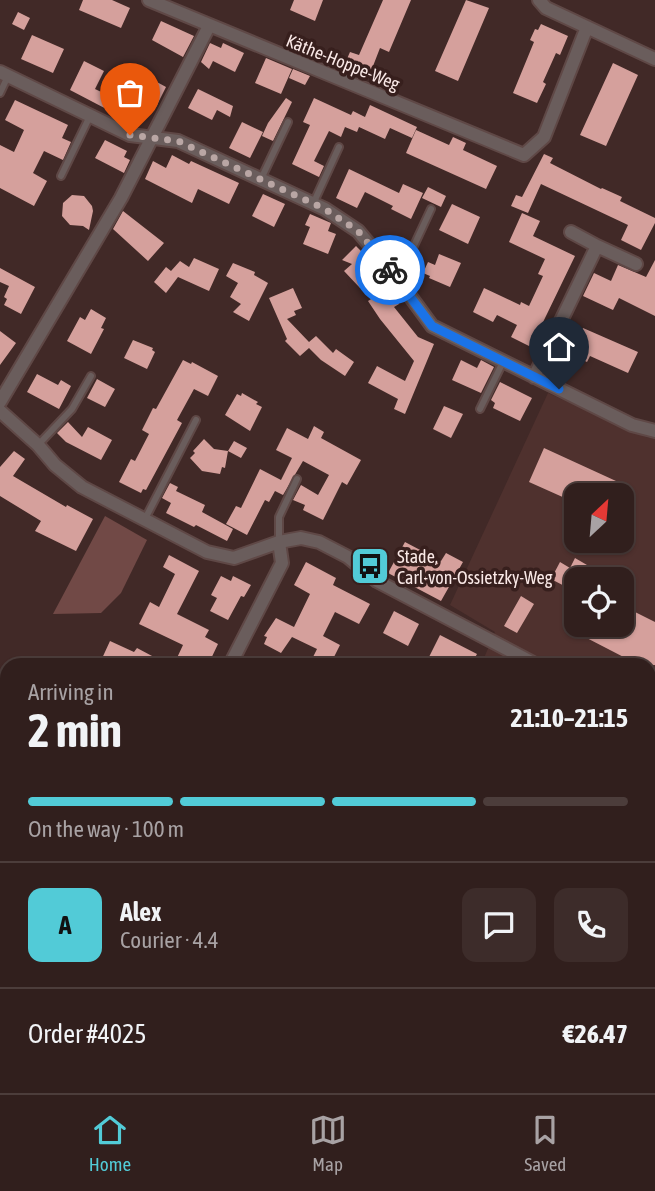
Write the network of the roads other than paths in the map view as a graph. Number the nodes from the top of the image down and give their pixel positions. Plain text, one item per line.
1 (149, 0) edge
2 (539, 0) edge
3 (209, 26) junction
4 (587, 27) junction
5 (655, 59) edge
6 (4, 74) edge
7 (0, 93) edge
8 (90, 116) junction
9 (288, 122) dead end
10 (154, 137) junction
11 (339, 147) dead end
12 (61, 176) dead end
13 (261, 179) junction
14 (313, 204) junction
15 (431, 209) dead end
16 (571, 232) dead end
17 (597, 246) junction
18 (636, 264) dead end
19 (398, 279) junction
20 (503, 362) junction
21 (91, 376) dead end
22 (534, 377) junction
23 (0, 402) edge
24 (480, 409) dead end
25 (0, 411) edge
26 (196, 420) dead end
27 (655, 430) edge
28 (37, 444) junction
29 (297, 479) dead end
30 (144, 520) junction
31 (279, 542) junction
32 (234, 658) edge
33 (524, 658) edge

1 - 3 street, Käthe-Hoppe-Weg
2 - 4 street
3 - 4 street, Käthe-Hoppe-Weg
3 - 10 street
4 - 5 street
6 - 7 lane
6 - 8 street
8 - 10 street
8 - 12 lane
9 - 13 lane
10 - 13 street
10 - 23 street
11 - 14 lane
13 - 14 street
14 - 19 street
15 - 19 lane
16 - 17 street
17 - 18 street
17 - 22 street
19 - 20 street
20 - 22 street
20 - 24 lane
21 - 28 lane
22 - 27 street
25 - 28 street
26 - 30 lane
28 - 30 street
29 - 31 lane
30 - 31 street
31 - 32 street
31 - 33 street

